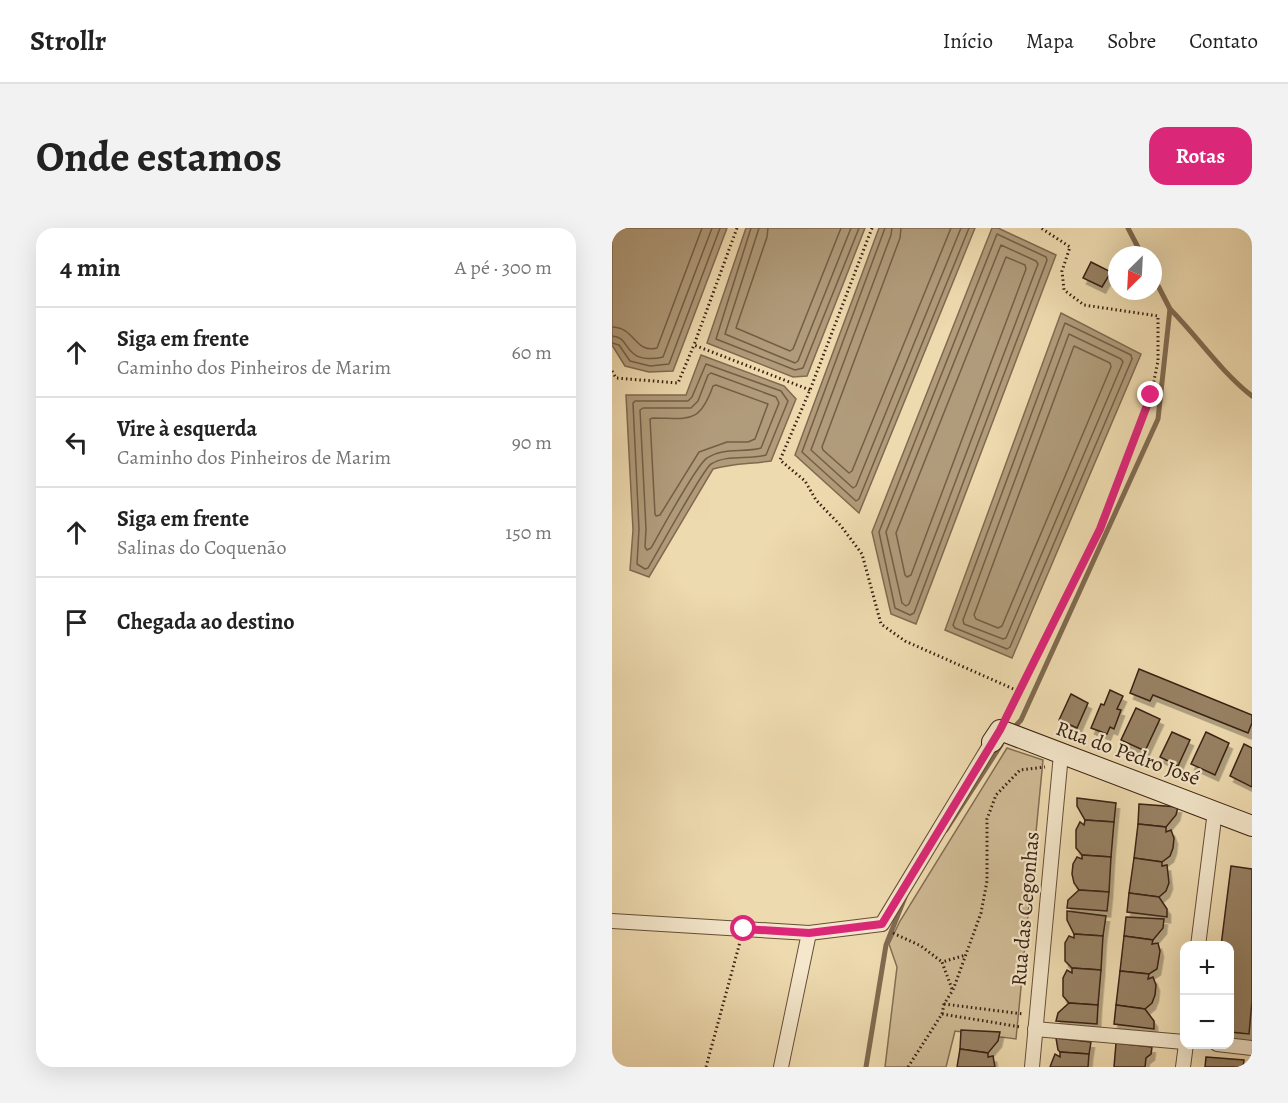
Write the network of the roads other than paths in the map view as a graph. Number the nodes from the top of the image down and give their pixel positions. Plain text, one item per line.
1 (999, 735) joint
2 (1060, 759) junction
3 (1215, 811) junction
4 (1252, 826) edge
5 (612, 921) edge
6 (809, 933) junction
7 (1199, 941) edge
8 (1036, 1022) junction
9 (1180, 1042) edge
10 (1234, 1046) edge
11 (1252, 1048) edge
12 (1184, 1049) edge
13 (781, 1067) edge
14 (1032, 1067) edge
15 (1183, 1067) edge

1 - 2 street, Rua do Pedro José
1 - 6 street
2 - 3 street, Rua do Pedro José
2 - 8 street, Rua das Cegonhas
3 - 4 street, Rua do Pedro José
3 - 7 street
5 - 6 street
6 - 13 street
8 - 9 street
8 - 14 street, Rua das Cegonhas
10 - 11 street
12 - 15 street

